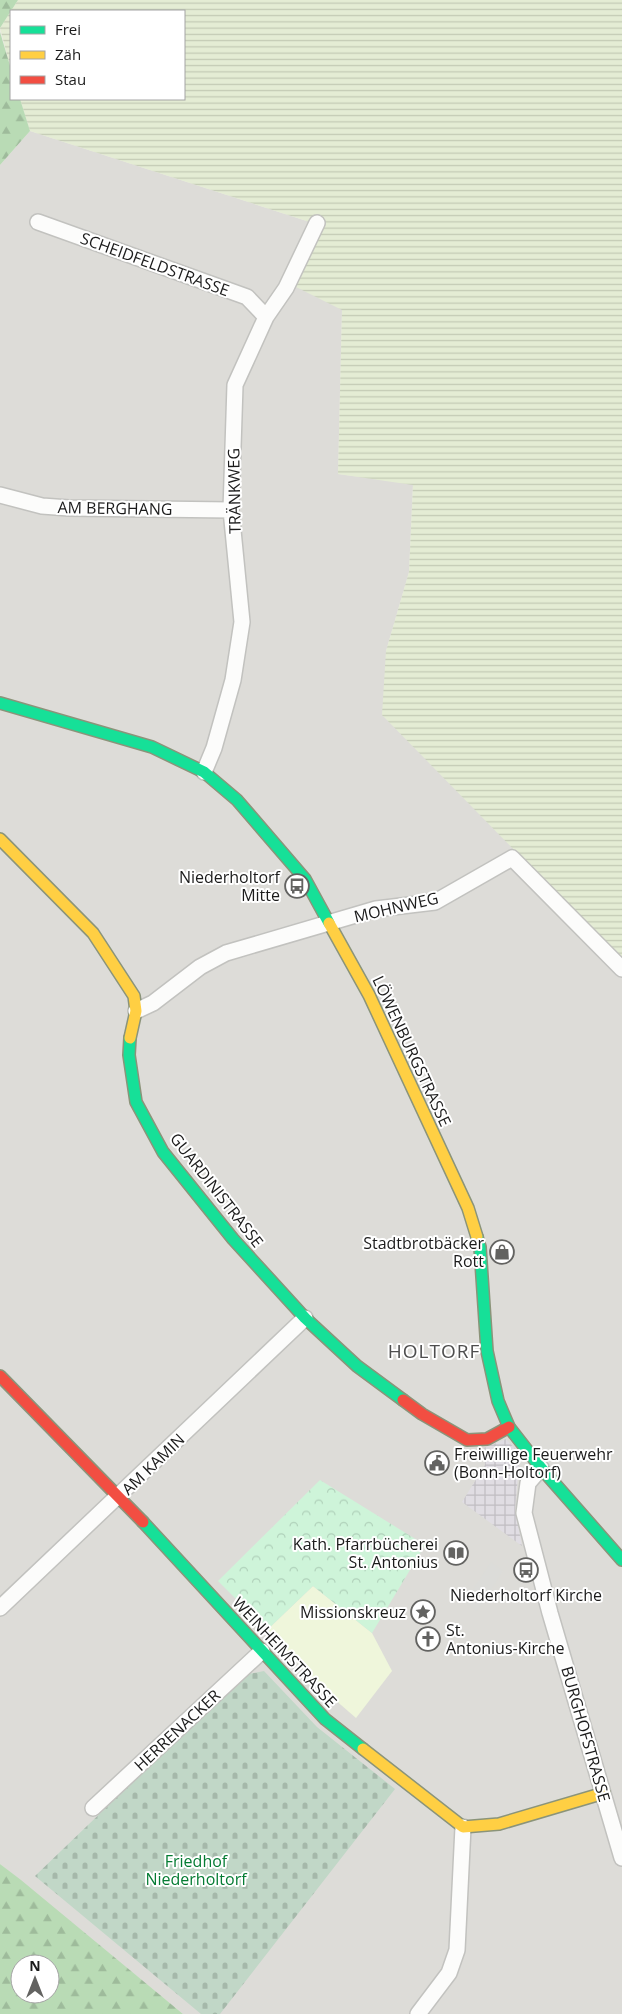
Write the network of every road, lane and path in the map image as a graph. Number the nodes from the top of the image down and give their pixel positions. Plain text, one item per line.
1 (38, 222) dead end
2 (317, 223) dead end
3 (266, 317) junction
4 (0, 495) edge
5 (231, 510) junction
6 (0, 703) edge
7 (204, 772) junction
8 (0, 839) edge
9 (330, 924) junction
10 (622, 969) edge
11 (136, 1011) junction
12 (305, 1318) junction
13 (0, 1376) edge
14 (509, 1427) junction
15 (541, 1468) junction
16 (118, 1498) junction
17 (622, 1560) edge
18 (0, 1608) edge
19 (262, 1651) junction
20 (604, 1793) junction
21 (93, 1808) dead end
22 (463, 1827) junction
23 (622, 1858) edge
24 (418, 2014) edge

1 - 3 street, SCHEIDFELDSTRASSE
2 - 3 street, TRÄNKWEG
3 - 5 street, TRÄNKWEG
4 - 5 street, AM BERGHANG
5 - 7 street, TRÄNKWEG
6 - 7 street, LÖWENBURGSTRASSE
7 - 9 street, LÖWENBURGSTRASSE
8 - 11 street
9 - 10 street, MOHNWEG
9 - 11 street, MOHNWEG
9 - 14 street, LÖWENBURGSTRASSE
11 - 12 street, GUARDINISTRASSE
12 - 14 street, GUARDINISTRASSE
12 - 16 street, AM KAMIN
13 - 16 street, WEINHEIMSTRASSE
14 - 15 street, LÖWENBURGSTRASSE
15 - 17 street, LÖWENBURGSTRASSE
15 - 20 street, BURGHOFSTRASSE
16 - 18 street, AM KAMIN
16 - 19 street, WEINHEIMSTRASSE
19 - 21 street, HERRENACKER
19 - 22 street, WEINHEIMSTRASSE
20 - 22 street
20 - 23 street, BURGHOFSTRASSE
22 - 24 street

